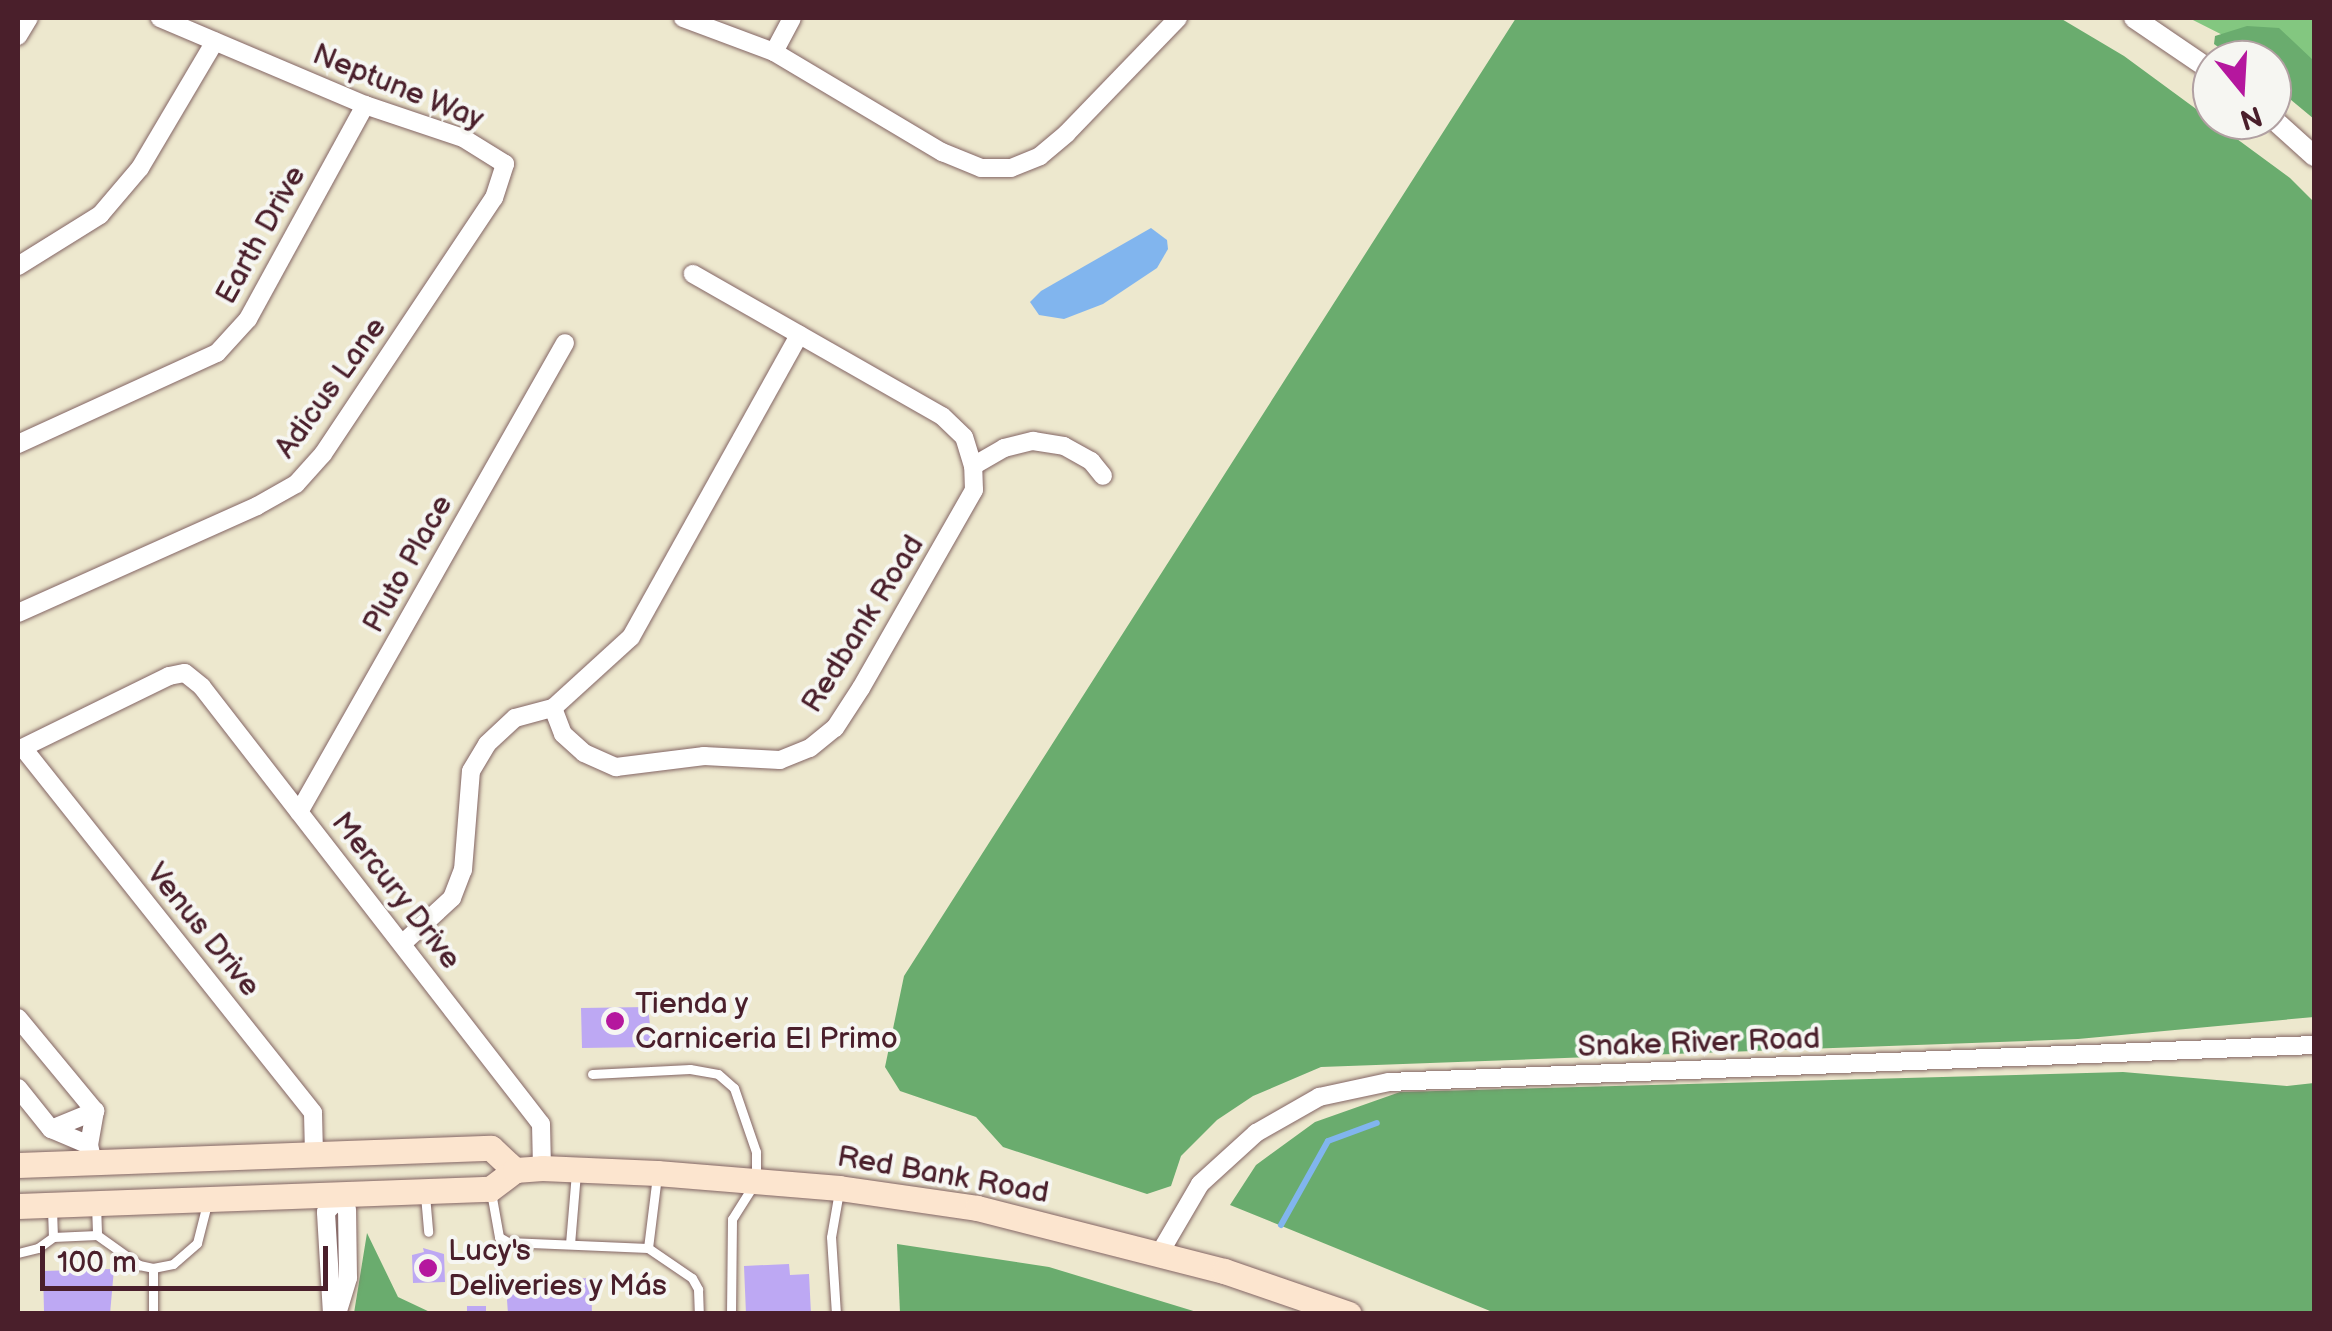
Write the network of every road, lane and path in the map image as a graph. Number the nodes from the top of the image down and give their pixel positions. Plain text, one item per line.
1 (29, 18) edge
2 (160, 18) edge
3 (683, 18) edge
4 (792, 18) edge
5 (1178, 18) edge
6 (2134, 18) edge
7 (18, 36) edge
8 (215, 40) junction
9 (774, 52) junction
10 (2192, 57) edge
11 (364, 105) junction
12 (2292, 136) edge
13 (2314, 156) edge
14 (504, 164) joint
15 (18, 266) edge
16 (693, 274) dead end
17 (799, 335) junction
18 (565, 342) dead end
19 (18, 444) edge
20 (973, 466) junction
21 (1103, 476) dead end
22 (18, 612) edge
23 (553, 708) junction
24 (20, 749) edge
25 (300, 812) junction
26 (402, 944) junction
27 (18, 1018) edge
28 (2314, 1045) edge
29 (592, 1074) dead end
30 (18, 1088) edge
31 (94, 1111) junction
32 (51, 1129) junction
33 (366, 1153) junction
34 (91, 1154) junction
35 (314, 1155) junction
36 (18, 1165) edge
37 (542, 1168) junction
38 (515, 1170) junction
39 (576, 1170) junction
40 (657, 1173) junction
41 (756, 1181) junction
42 (839, 1188) junction
43 (490, 1189) junction
44 (425, 1191) junction
45 (338, 1196) junction
46 (208, 1197) junction
47 (96, 1203) junction
48 (36, 1206) edge
49 (428, 1232) dead end
50 (97, 1235) junction
51 (53, 1237) junction
52 (570, 1244) junction
53 (648, 1248) junction
54 (18, 1254) edge
55 (1158, 1256) junction
56 (153, 1268) junction
57 (153, 1314) edge
58 (335, 1314) edge
59 (700, 1314) edge
60 (732, 1314) edge
61 (836, 1314) edge
62 (1349, 1314) edge

1 - 7 street
2 - 8 street, Neptune Way
3 - 9 street
4 - 9 street
5 - 9 street
6 - 10 street
8 - 11 street, Neptune Way
8 - 15 street
11 - 14 street, Neptune Way
11 - 19 street, Earth Drive
12 - 13 street
14 - 22 street, Adicus Lane
16 - 17 street
17 - 20 street
17 - 23 street
18 - 25 street, Pluto Place
20 - 21 street
20 - 23 street, Redbank Road
23 - 26 street
24 - 25 street, Mercury Drive
24 - 35 street, Venus Drive
25 - 26 street, Mercury Drive
26 - 37 street, Mercury Drive
27 - 31 street
28 - 55 street, Snake River Road
29 - 41 lane
30 - 32 street
31 - 32 street
31 - 34 street
32 - 34 street
33 - 35 main road
33 - 38 main road
33 - 45 main road
34 - 35 main road
34 - 36 main road
34 - 48 main road
37 - 38 main road, Red Bank Road
37 - 39 main road, Red Bank Road
38 - 43 main road
39 - 40 main road, Red Bank Road
39 - 52 lane
40 - 41 main road, Red Bank Road
40 - 53 lane
41 - 42 main road, Red Bank Road
41 - 60 lane
42 - 55 main road, Red Bank Road
42 - 61 lane
43 - 44 main road
43 - 52 lane
44 - 45 main road
44 - 49 lane
45 - 46 main road
45 - 58 street
46 - 47 main road
46 - 56 lane
47 - 48 main road
47 - 50 lane
48 - 51 lane
50 - 51 lane
50 - 56 lane
51 - 54 lane
52 - 53 lane
53 - 59 lane
55 - 62 main road, Red Bank Road
56 - 57 lane

